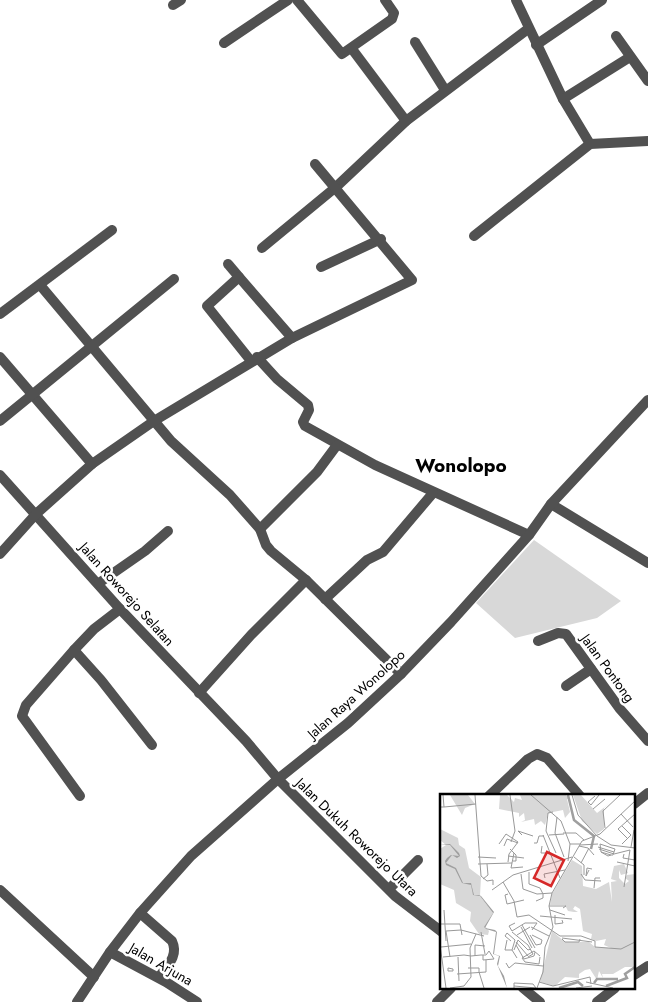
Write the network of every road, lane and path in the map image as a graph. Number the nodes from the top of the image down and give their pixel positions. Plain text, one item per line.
1 (288, 0) edge
2 (297, 0) edge
3 (385, 0) edge
4 (602, 0) edge
5 (518, 1) edge
6 (528, 29) junction
7 (616, 36) dead end
8 (414, 42) dead end
9 (224, 43) dead end
10 (536, 45) junction
11 (352, 49) junction
12 (630, 57) junction
13 (648, 81) edge
14 (445, 90) junction
15 (563, 99) junction
16 (406, 121) junction
17 (647, 143) edge
18 (590, 144) junction
19 (315, 164) dead end
20 (336, 187) junction
21 (112, 230) dead end
22 (474, 236) dead end
23 (381, 239) junction
24 (262, 248) dead end
25 (228, 264) dead end
26 (321, 267) dead end
27 (239, 277) junction
28 (174, 278) dead end
29 (40, 286) junction
30 (0, 314) edge
31 (292, 338) junction
32 (90, 348) junction
33 (0, 357) edge
34 (254, 359) junction
35 (32, 395) junction
36 (648, 400) edge
37 (0, 421) edge
38 (154, 421) junction
39 (337, 445) junction
40 (92, 464) junction
41 (0, 475) edge
42 (433, 493) junction
43 (551, 504) junction
44 (36, 514) junction
45 (260, 529) junction
46 (168, 531) dead end
47 (529, 535) junction
48 (0, 554) edge
49 (648, 563) edge
50 (306, 580) junction
51 (99, 583) junction
52 (326, 599) junction
53 (120, 609) junction
54 (538, 641) dead end
55 (74, 650) junction
56 (591, 669) junction
57 (400, 674) junction
58 (566, 686) dead end
59 (199, 693) junction
60 (648, 740) edge
61 (152, 745) dead end
62 (278, 779) junction
63 (648, 793) edge
64 (492, 794) edge
65 (578, 794) edge
66 (80, 796) dead end
67 (636, 802) edge
68 (418, 860) dead end
69 (389, 889) junction
70 (0, 890) edge
71 (140, 913) junction
72 (440, 930) edge
73 (110, 952) junction
74 (648, 966) edge
75 (636, 973) edge
76 (94, 978) junction
77 (159, 978) junction
78 (449, 990) edge
79 (528, 990) edge
80 (612, 990) edge
81 (78, 1002) edge
82 (197, 1002) edge
83 (437, 1002) edge
84 (540, 1002) edge
85 (597, 1002) edge

1 - 9 street
2 - 11 street
3 - 11 street
4 - 10 street
5 - 6 street
6 - 10 street
6 - 14 street
7 - 12 street
8 - 14 street
10 - 15 street
11 - 16 street
12 - 13 street
12 - 15 street
14 - 16 street
15 - 18 street
16 - 20 street
17 - 18 street
18 - 22 street
19 - 20 street
20 - 23 street
20 - 24 street
21 - 29 street
23 - 26 street
23 - 31 street
25 - 27 street
27 - 31 street
27 - 34 street
28 - 32 street
29 - 30 street
29 - 32 street
31 - 34 street
32 - 35 street
32 - 38 street
33 - 35 street
34 - 38 street
34 - 39 street
35 - 37 street
35 - 40 street
36 - 43 street, Jalan Raya Wonolopo
38 - 40 street
38 - 45 street
39 - 42 street
39 - 45 street
40 - 44 street
41 - 44 street, Jalan Roworejo Selatan
42 - 47 street
42 - 52 street
43 - 47 street, Jalan Raya Wonolopo
43 - 49 street
44 - 48 street
44 - 51 street, Jalan Roworejo Selatan
45 - 50 street
46 - 51 street
47 - 57 street, Jalan Raya Wonolopo
50 - 52 street
50 - 59 street
51 - 53 street, Jalan Roworejo Selatan
52 - 57 street
53 - 55 street
53 - 59 street, Jalan Roworejo Selatan
54 - 56 street, Jalan Pontong
55 - 61 street
55 - 66 street
56 - 58 street
56 - 60 street, Jalan Pontong
57 - 62 street, Jalan Raya Wonolopo
59 - 62 street, Jalan Roworejo Selatan
62 - 69 street, Jalan Dukuh Roworejo Utara
62 - 71 street, Jalan Raya Wonolopo
63 - 67 street
64 - 65 street
68 - 69 street
69 - 72 street, Jalan Dukuh Roworejo Utara
70 - 76 street
71 - 73 street, Jalan Raya Wonolopo
71 - 77 street
73 - 76 street, Jalan Raya Wonolopo
73 - 77 street, Jalan Arjuna
74 - 75 street
76 - 81 street, Jalan Raya Wonolopo
77 - 82 street, Jalan Arjuna
78 - 83 street
79 - 84 street
80 - 85 street

